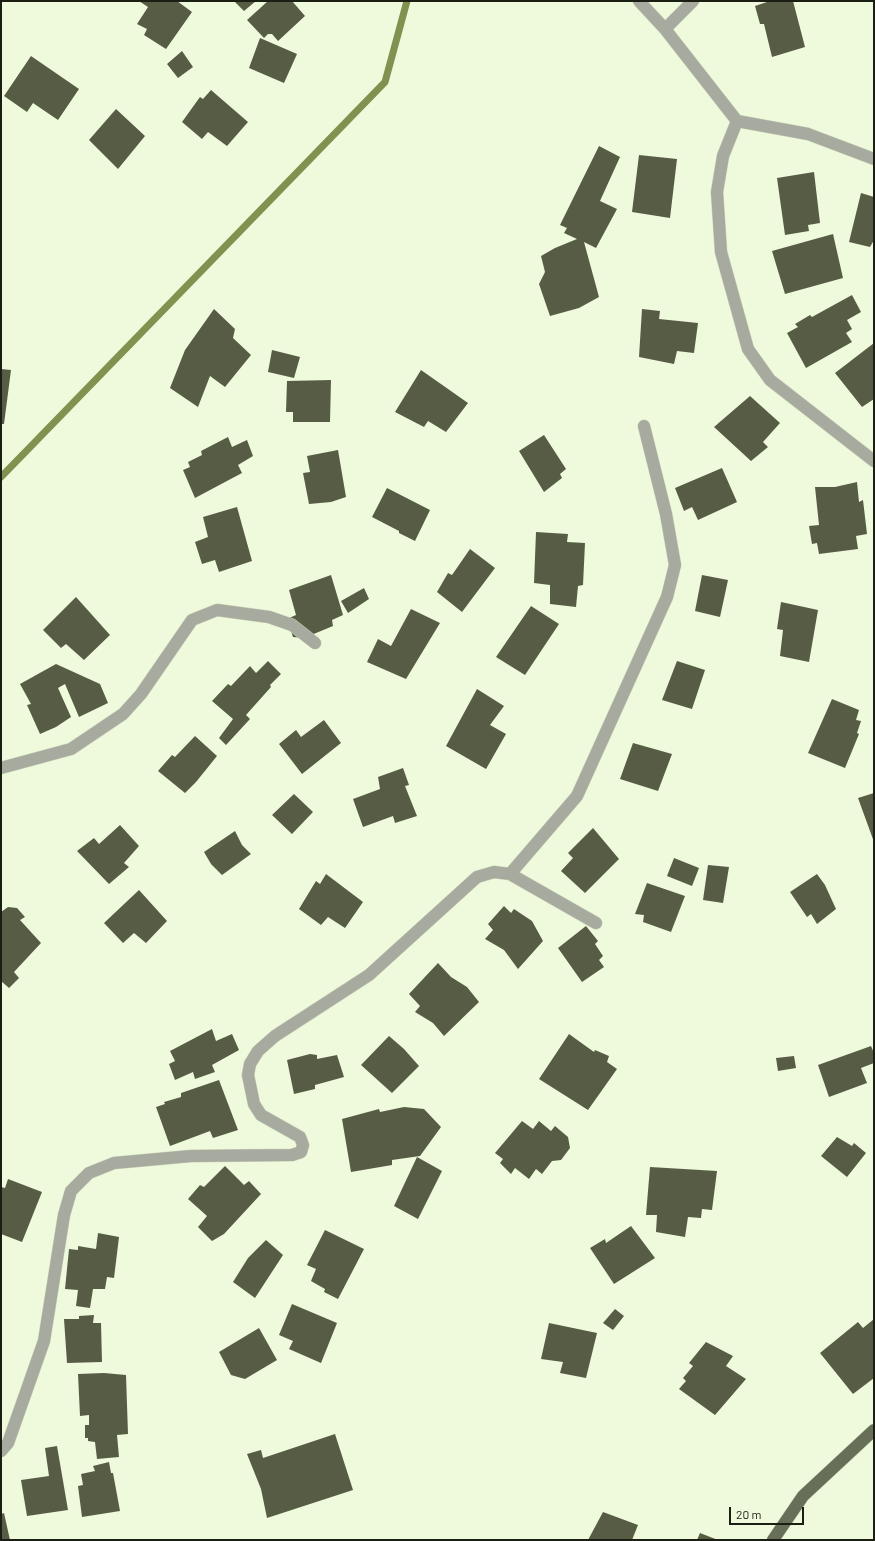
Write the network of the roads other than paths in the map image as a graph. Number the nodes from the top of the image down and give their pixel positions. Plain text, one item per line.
1 (638, 1) edge
2 (693, 1) edge
3 (665, 29) junction
4 (737, 121) junction
5 (874, 159) edge
6 (644, 426) dead end
7 (874, 461) edge
8 (315, 643) dead end
9 (1, 768) edge
10 (510, 874) junction
11 (596, 923) dead end
12 (874, 1430) edge
13 (1, 1451) edge
14 (773, 1540) edge

1 - 3 street
2 - 3 street
3 - 4 street
4 - 5 street
4 - 7 street
6 - 10 street
8 - 9 street
10 - 11 street
10 - 13 street
12 - 14 main road

